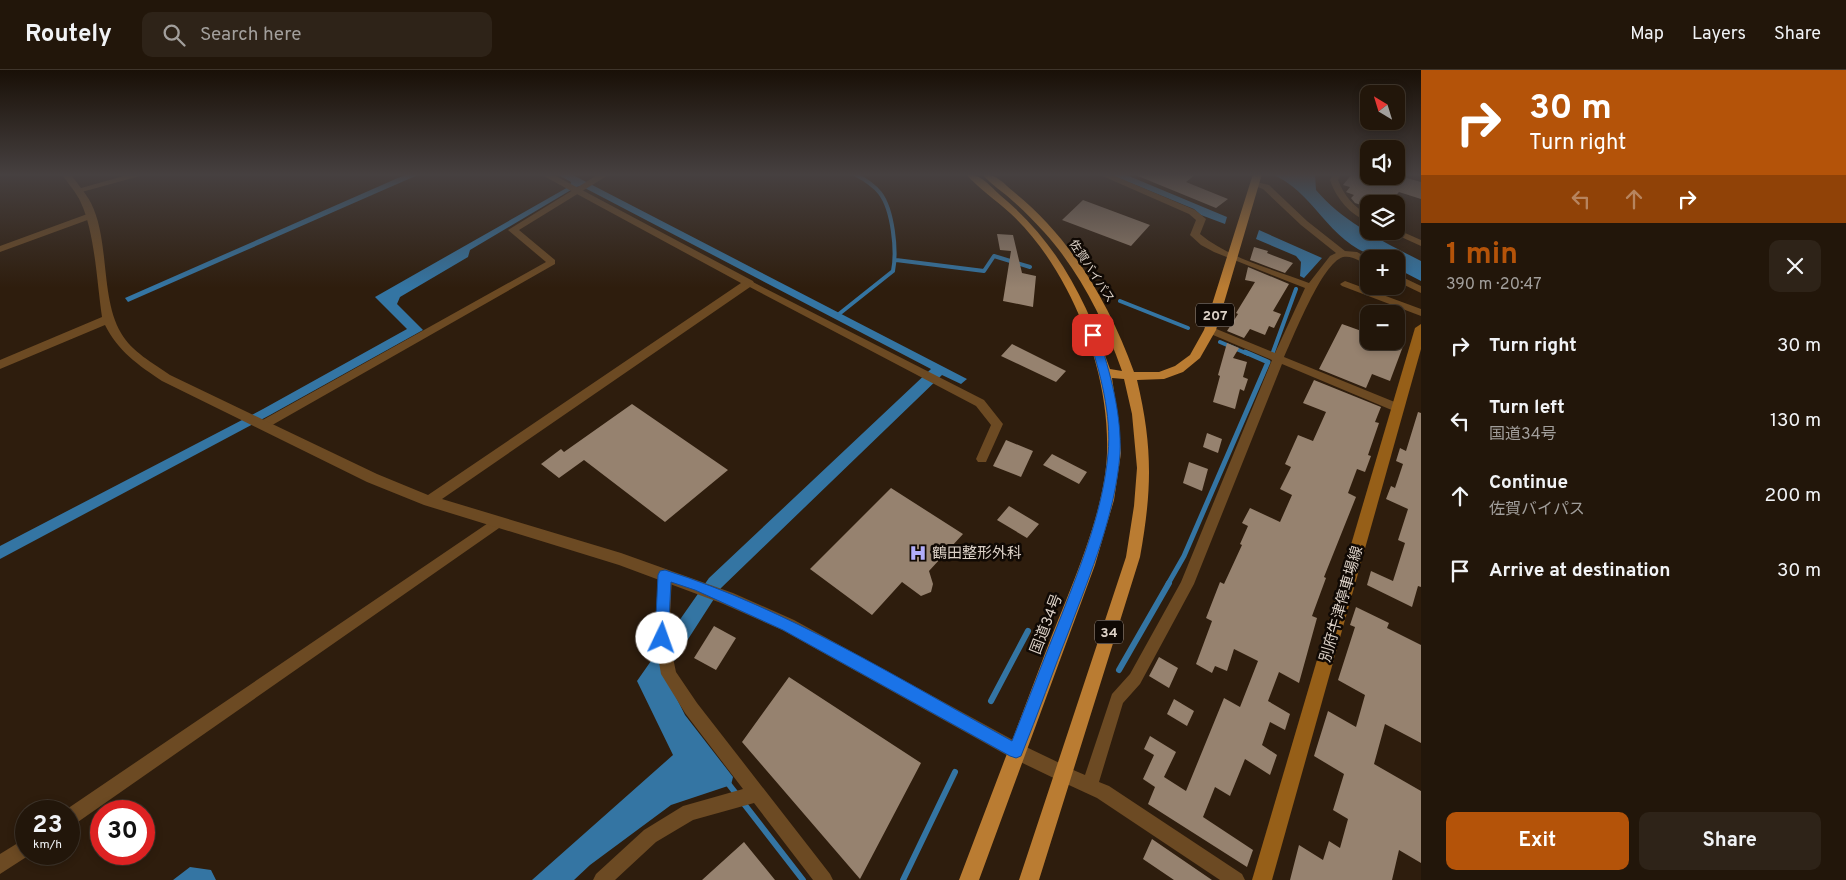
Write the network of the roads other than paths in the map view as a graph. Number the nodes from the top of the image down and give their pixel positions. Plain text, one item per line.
1 (88, 212) edge
2 (543, 212) edge
3 (625, 212) edge
4 (1015, 212) edge
5 (1028, 212) edge
6 (1192, 212) edge
7 (1247, 212) edge
8 (1292, 212) edge
9 (90, 216) junction
10 (1405, 237) edge
11 (1421, 244) edge
12 (0, 249) edge
13 (1343, 254) junction
14 (1233, 257) junction
15 (1360, 257) edge
16 (1405, 282) edge
17 (749, 283) junction
18 (1345, 284) dead end
19 (1311, 287) junction
20 (1421, 290) edge
21 (1421, 313) edge
22 (108, 319) junction
23 (1421, 328) edge
24 (1210, 330) junction
25 (1278, 360) junction
26 (0, 365) edge
27 (1105, 373) junction
28 (1131, 376) junction
29 (1398, 408) junction
30 (263, 425) junction
31 (982, 460) dead end
32 (429, 501) junction
33 (497, 522) junction
34 (665, 575) junction
35 (1016, 751) junction
36 (1064, 774) junction
37 (1090, 784) junction
38 (758, 793) junction
39 (80, 810) edge
40 (15, 855) edge
41 (0, 865) edge
42 (602, 880) edge
43 (824, 880) edge
44 (969, 880) edge
45 (1029, 880) edge
46 (1236, 880) edge
47 (1262, 880) edge

1 - 9 street
2 - 30 street
3 - 17 street
4 - 27 highway, 佐賀バイパス
5 - 28 highway, 佐賀バイパス / 34
6 - 14 street
7 - 14 highway, 207
8 - 13 street
9 - 12 street
9 - 22 street
10 - 11 street
13 - 15 street
13 - 19 street
14 - 19 street
14 - 24 highway, 207
16 - 20 street
17 - 31 street
17 - 32 street
18 - 21 street
19 - 25 street
22 - 26 street
22 - 30 street
23 - 29 main road, 別府牛津停車場線
24 - 25 street
24 - 28 highway, 207
25 - 29 street
25 - 37 street
27 - 28 highway, 207
27 - 35 highway, 国道34号
28 - 36 highway, 34
29 - 47 main road, 別府牛津停車場線
30 - 32 street
32 - 33 street
33 - 34 street
33 - 39 street
34 - 35 street
34 - 38 street
35 - 36 street
35 - 44 highway, 国道34号
36 - 37 street
36 - 45 highway, 34
37 - 46 street
38 - 42 street
38 - 43 street
40 - 41 street

